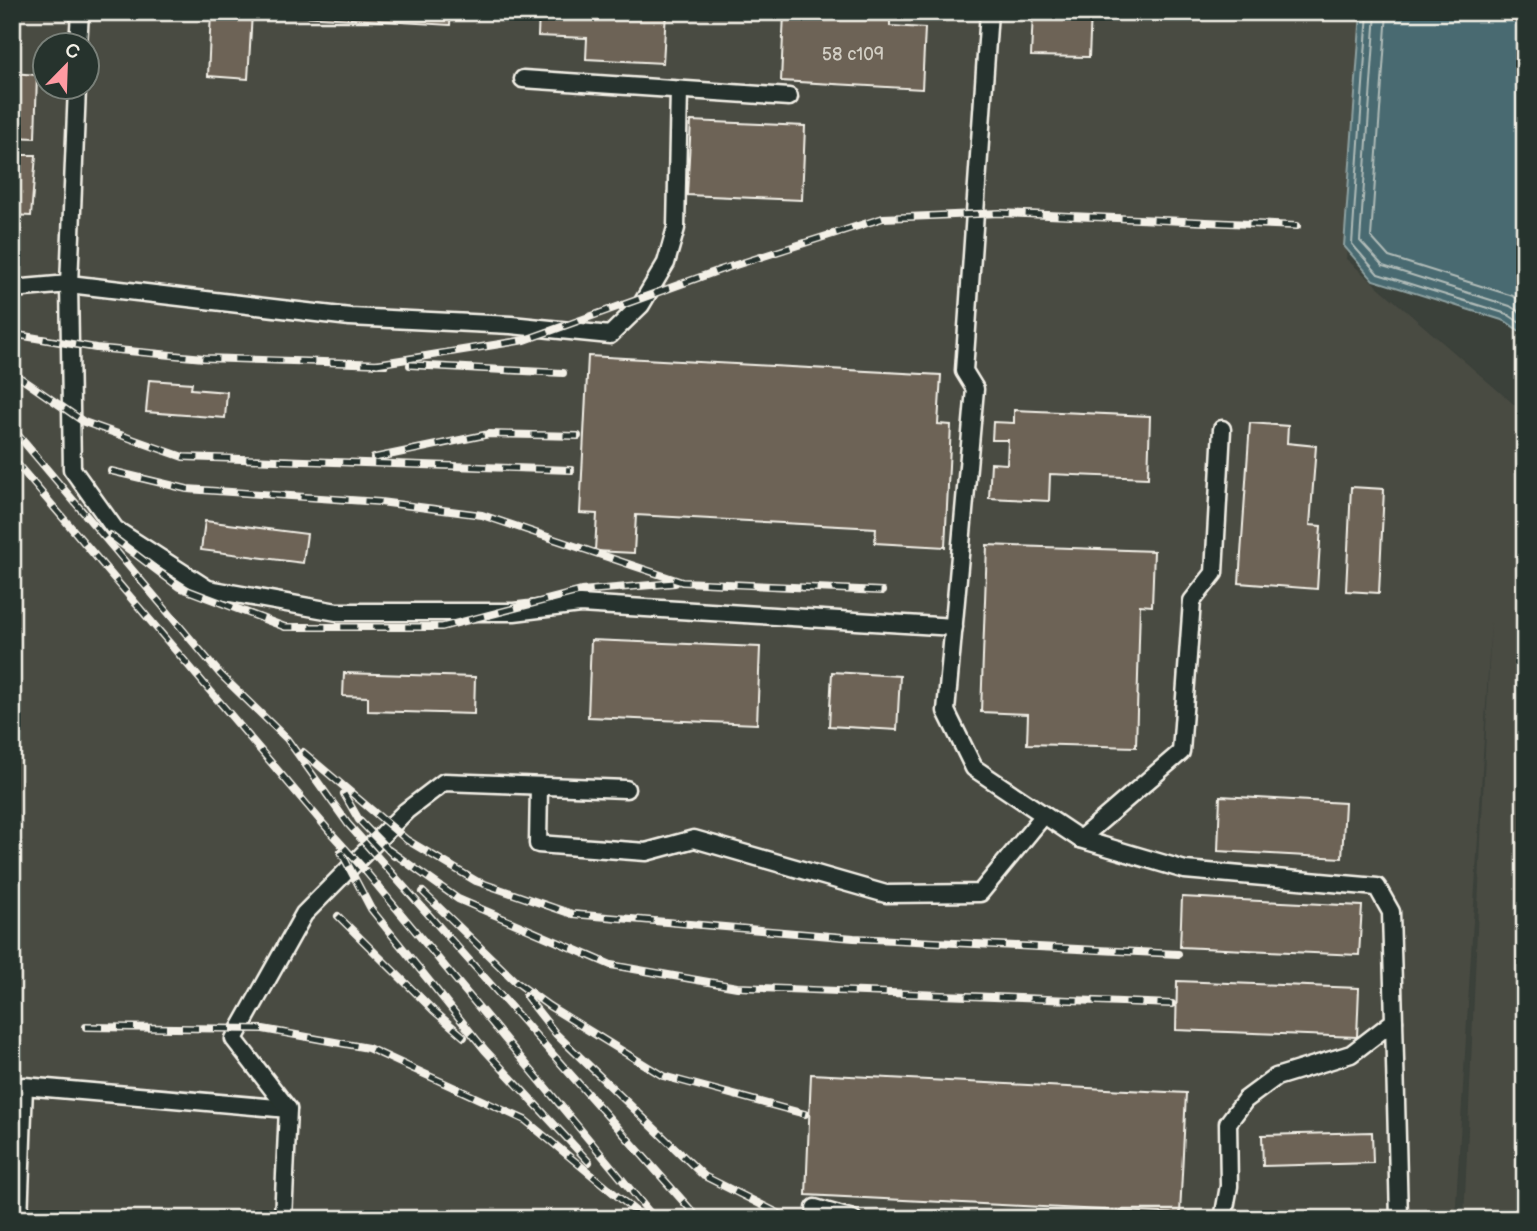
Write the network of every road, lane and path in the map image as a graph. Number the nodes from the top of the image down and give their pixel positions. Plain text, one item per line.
1 (80, 12) edge
2 (989, 12) edge
3 (79, 32) edge
4 (523, 79) dead end
5 (679, 90) junction
6 (789, 97) dead end
7 (76, 102) edge
8 (69, 284) junction
9 (12, 289) edge
10 (1222, 429) dead end
11 (954, 626) junction
12 (539, 786) junction
13 (626, 789) dead end
14 (1044, 815) junction
15 (1080, 839) junction
16 (1394, 1021) junction
17 (288, 1109) junction
18 (815, 1208) dead end
19 (19, 1219) edge
20 (283, 1219) edge
21 (853, 1219) edge
22 (1223, 1219) edge
23 (1399, 1219) edge

1 - 3 lane
2 - 11 lane
4 - 5 lane
5 - 6 lane
5 - 8 lane
7 - 8 lane
8 - 9 lane
8 - 11 lane
10 - 15 lane
11 - 14 lane
12 - 13 lane
12 - 14 lane
12 - 17 lane
14 - 15 lane
15 - 16 lane
16 - 22 lane
16 - 23 lane
17 - 19 lane
17 - 20 lane
18 - 21 lane

